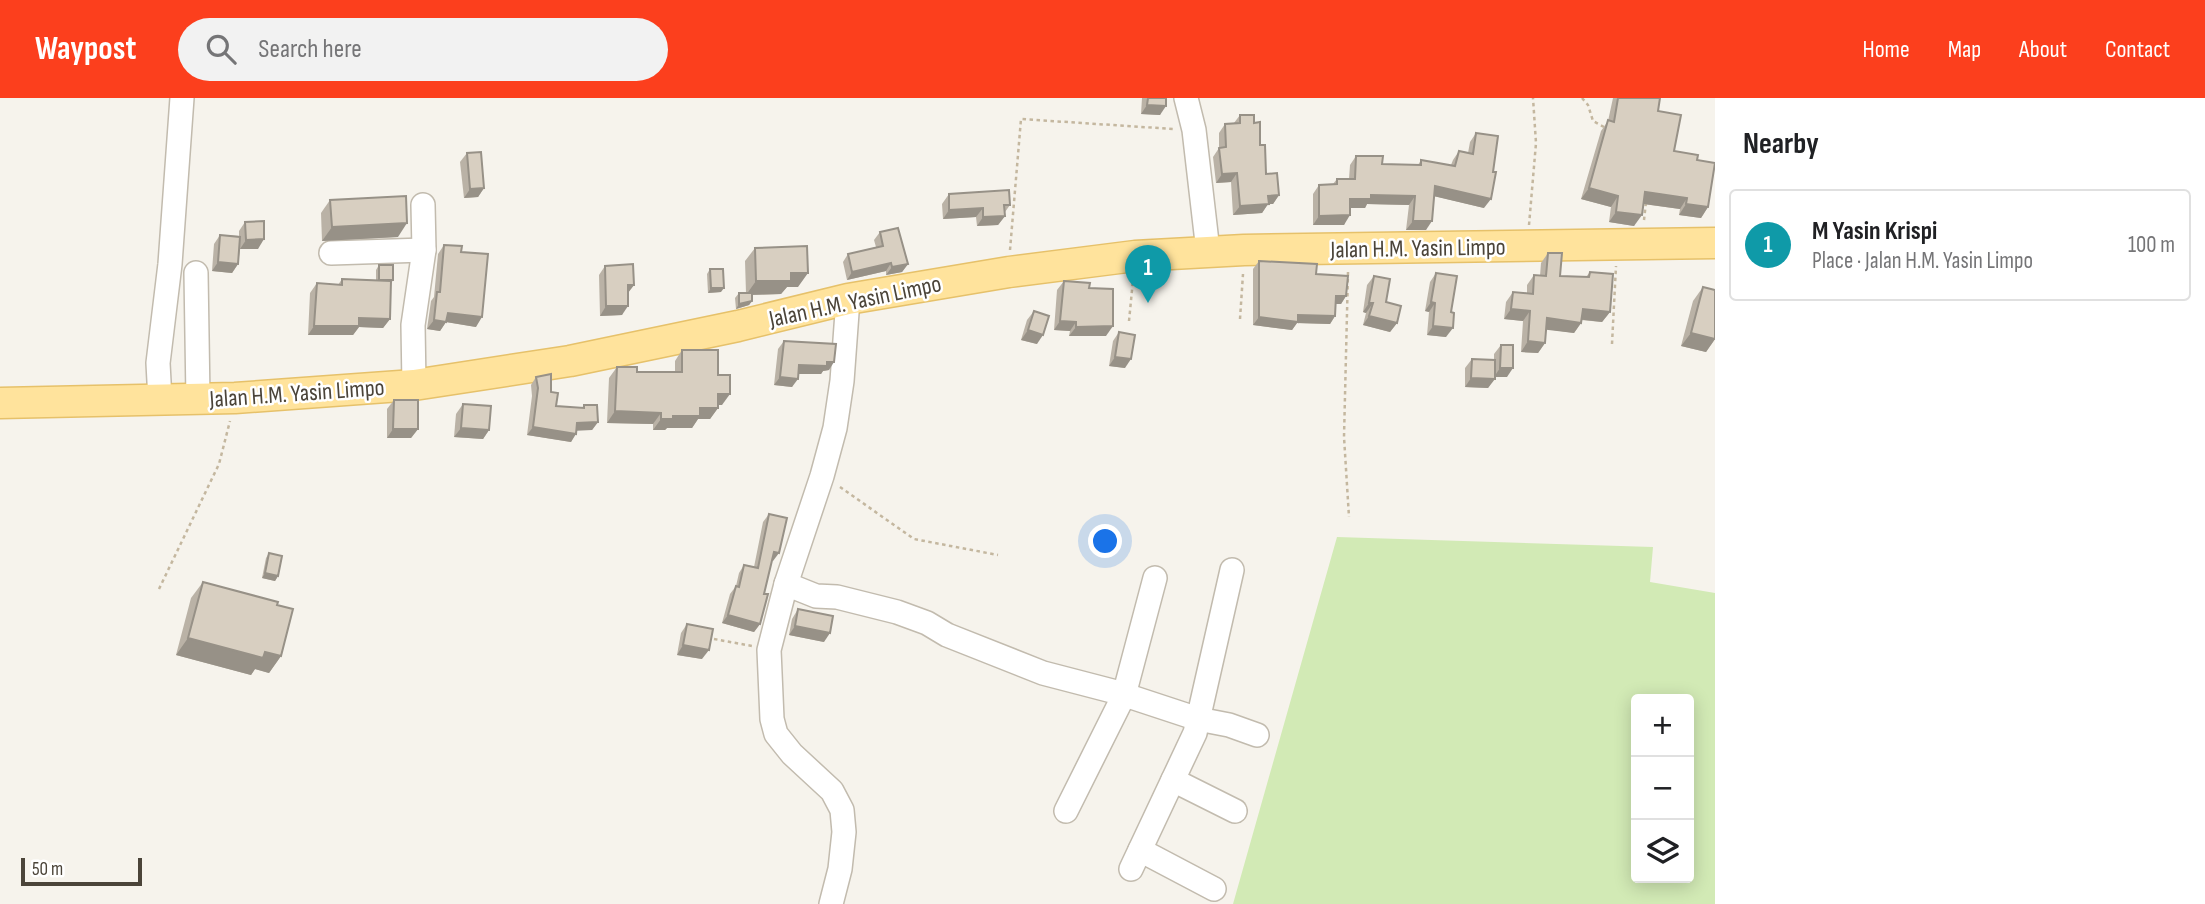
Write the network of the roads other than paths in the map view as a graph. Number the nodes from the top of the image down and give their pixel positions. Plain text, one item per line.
1 (182, 98) edge
2 (1186, 98) edge
3 (423, 205) dead end
4 (1715, 243) edge
5 (424, 250) junction
6 (1208, 251) junction
7 (331, 253) dead end
8 (196, 273) dead end
9 (848, 299) junction
10 (414, 385) junction
11 (198, 399) junction
12 (160, 400) junction
13 (0, 403) edge
14 (1232, 570) dead end
15 (1155, 578) dead end
16 (786, 584) junction
17 (1124, 695) junction
18 (1198, 719) junction
19 (1257, 735) dead end
20 (1173, 779) junction
21 (1066, 811) dead end
22 (1235, 811) dead end
23 (1214, 889) dead end
24 (831, 904) edge

1 - 12 street
2 - 6 street
3 - 5 street
4 - 6 main road, Jalan H.M. Yasin Limpo
5 - 7 street
5 - 10 street
6 - 9 main road, Jalan H.M. Yasin Limpo
8 - 11 street
9 - 10 main road, Jalan H.M. Yasin Limpo
9 - 16 street
10 - 11 main road, Jalan H.M. Yasin Limpo
11 - 12 main road, Jalan H.M. Yasin Limpo
12 - 13 main road, Jalan H.M. Yasin Limpo
14 - 18 street
15 - 17 street
16 - 17 street
16 - 24 street
17 - 18 street
17 - 21 street
18 - 19 street
18 - 20 street
20 - 22 street
20 - 23 street

